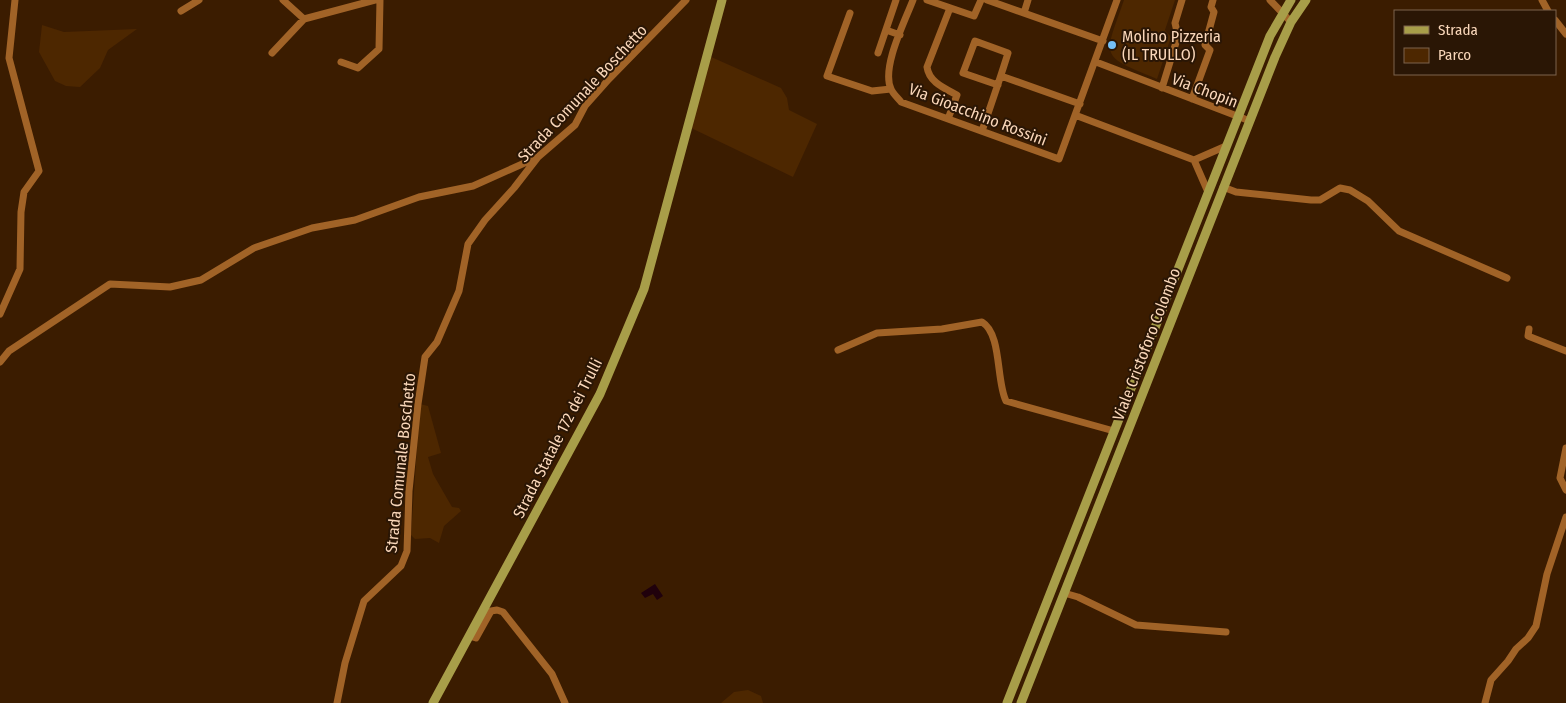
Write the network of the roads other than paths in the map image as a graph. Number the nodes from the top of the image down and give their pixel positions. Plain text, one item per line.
1 (15, 0) edge
2 (199, 0) edge
3 (283, 0) edge
4 (375, 0) edge
5 (380, 0) edge
6 (686, 0) edge
7 (722, 0) edge
8 (896, 0) edge
9 (913, 0) edge
10 (927, 0) edge
11 (981, 0) edge
12 (987, 0) edge
13 (1028, 0) edge
14 (1116, 0) edge
15 (1182, 0) edge
16 (1213, 0) edge
17 (1270, 0) edge
18 (1291, 0) edge
19 (1306, 0) edge
20 (950, 8) junction
21 (181, 11) dead end
22 (850, 13) dead end
23 (1024, 13) junction
24 (1281, 14) junction
25 (304, 19) junction
26 (1556, 21) edge
27 (1291, 22) junction
28 (886, 30) junction
29 (1566, 34) edge
30 (900, 35) junction
31 (1103, 41) junction
32 (272, 53) dead end
33 (878, 53) dead end
34 (341, 62) dead end
35 (1096, 62) junction
36 (1001, 76) junction
37 (998, 85) junction
38 (1162, 88) junction
39 (891, 89) junction
40 (1192, 99) junction
41 (1080, 104) junction
42 (1075, 115) junction
43 (1237, 117) junction
44 (948, 119) junction
45 (1250, 121) junction
46 (982, 131) junction
47 (1226, 146) junction
48 (538, 157) junction
49 (1194, 160) junction
50 (1224, 187) junction
51 (1208, 192) junction
52 (1507, 278) dead end
53 (0, 314) edge
54 (1529, 329) dead end
55 (838, 350) dead end
56 (1566, 351) edge
57 (0, 362) edge
58 (1135, 379) junction
59 (1146, 383) junction
60 (1114, 431) junction
61 (1566, 448) edge
62 (1566, 490) edge
63 (1566, 517) edge
64 (1064, 593) junction
65 (1226, 632) dead end
66 (470, 636) junction
67 (337, 703) edge
68 (433, 703) edge
69 (565, 703) edge
70 (1007, 703) edge
71 (1021, 703) edge
72 (1485, 703) edge

1 - 53 street
2 - 21 street
3 - 25 street
4 - 25 street
5 - 34 street
6 - 48 street, Strada Comunale Boschetto
7 - 66 main road, Strada Statale 172 dei Trulli
8 - 28 street
9 - 30 street
10 - 20 street
11 - 20 street
12 - 23 street
13 - 23 street
14 - 31 street
15 - 38 street
16 - 40 street
17 - 24 street
18 - 24 main road, Viale Cristoforo Colombo
19 - 27 main road, Viale Cristoforo Colombo
20 - 44 street
22 - 39 street
23 - 31 street
24 - 27 street
24 - 43 main road, Viale Cristoforo Colombo
25 - 32 street
26 - 29 street
27 - 45 main road, Viale Cristoforo Colombo
28 - 30 street
28 - 33 street
30 - 39 street
31 - 35 street
35 - 38 street, Via Chopin
35 - 41 street
36 - 37 street
36 - 37 street
36 - 41 street
37 - 46 street
38 - 40 street, Via Chopin
39 - 44 street, Via Gioacchino Rossini
40 - 43 street, Via Chopin
41 - 42 street
42 - 46 street, Via Gioacchino Rossini
42 - 49 street
43 - 45 street, Via Chopin
43 - 47 main road, Viale Cristoforo Colombo
44 - 46 street, Via Gioacchino Rossini
45 - 50 main road, Viale Cristoforo Colombo
47 - 49 street
47 - 51 main road, Viale Cristoforo Colombo
48 - 57 street
48 - 67 street, Strada Comunale Boschetto
49 - 51 street
50 - 52 street
50 - 59 main road, Viale Cristoforo Colombo
51 - 58 main road, Viale Cristoforo Colombo
54 - 56 street
55 - 60 street
58 - 59 street
58 - 60 main road, Viale Cristoforo Colombo
59 - 64 main road, Viale Cristoforo Colombo
60 - 70 main road, Viale Cristoforo Colombo
61 - 62 street
63 - 72 street
64 - 65 street
64 - 71 main road, Viale Cristoforo Colombo
66 - 68 main road, Strada Statale 172 dei Trulli
66 - 69 street

